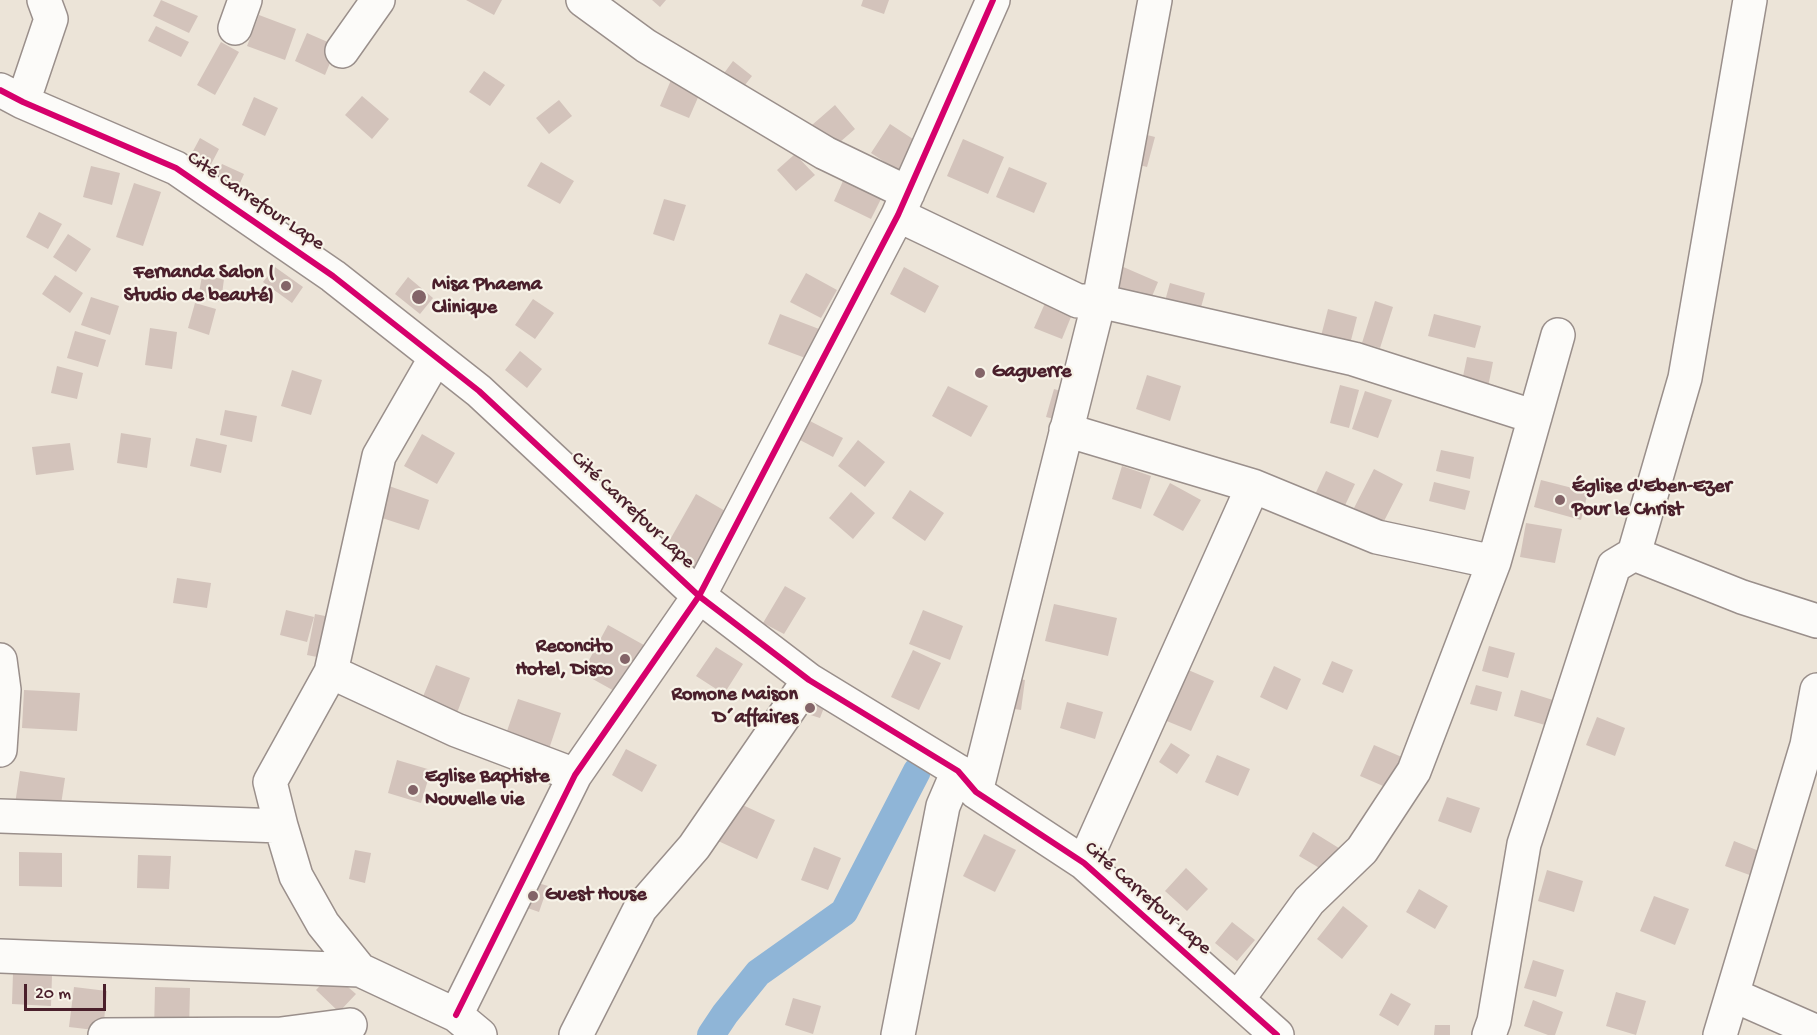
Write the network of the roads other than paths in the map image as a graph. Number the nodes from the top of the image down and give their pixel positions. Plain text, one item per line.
1 (44, 0) edge
2 (378, 0) edge
3 (583, 0) edge
4 (993, 0) edge
5 (1155, 0) edge
6 (1750, 0) edge
7 (342, 51) dead end
8 (11, 96) edge
9 (903, 204) junction
10 (1099, 301) junction
11 (1558, 335) dead end
12 (436, 357) junction
13 (1535, 417) junction
14 (1066, 430) junction
15 (1253, 486) junction
16 (1634, 554) junction
17 (1494, 562) junction
18 (699, 596) junction
19 (1817, 621) edge
20 (0, 660) edge
21 (332, 672) junction
22 (809, 680) junction
23 (1817, 690) edge
24 (0, 750) edge
25 (575, 775) junction
26 (967, 782) junction
27 (0, 816) edge
28 (281, 826) junction
29 (1084, 863) junction
30 (0, 956) edge
31 (360, 970) junction
32 (1733, 995) junction
33 (1238, 999) junction
34 (350, 1025) dead end
35 (468, 1025) edge
36 (1817, 1032) edge
37 (105, 1035) edge
38 (576, 1035) edge
39 (898, 1035) edge
40 (1277, 1035) edge
41 (1489, 1035) edge
42 (1720, 1035) edge

1 - 8 street
2 - 7 street
3 - 9 street
4 - 9 street
5 - 10 street
6 - 16 street
8 - 12 street, Cité Carrefour Lape
9 - 10 street
9 - 18 street
10 - 13 street
10 - 14 street
11 - 13 street
12 - 18 street, Cité Carrefour Lape
12 - 21 street
13 - 17 street
14 - 15 street
14 - 26 street
15 - 17 street
15 - 29 street
16 - 19 street
16 - 41 street
17 - 33 street
18 - 22 street, Cité Carrefour Lape
18 - 25 street
20 - 24 street
21 - 25 street
21 - 28 street
22 - 26 street, Cité Carrefour Lape
22 - 38 street
23 - 32 street
25 - 35 street
26 - 29 street, Cité Carrefour Lape
26 - 39 street
27 - 28 street
28 - 31 street
29 - 33 street, Cité Carrefour Lape
30 - 31 street
31 - 35 street
32 - 36 street
32 - 42 street
33 - 40 street, Cité Carrefour Lape
34 - 37 street

